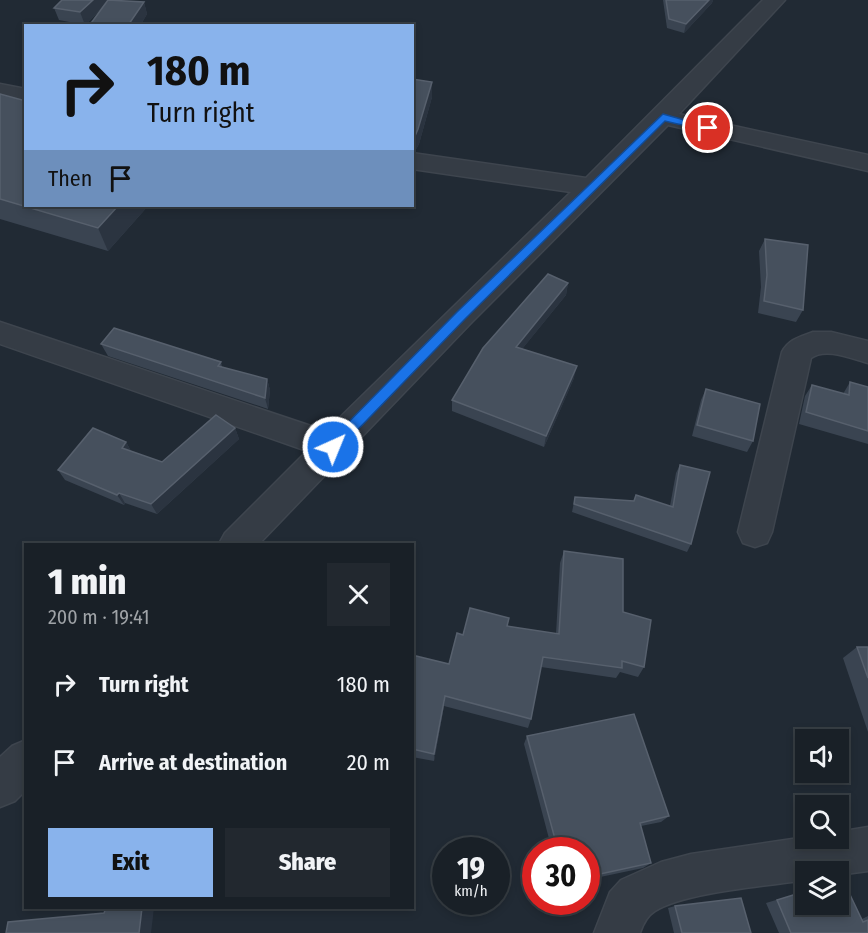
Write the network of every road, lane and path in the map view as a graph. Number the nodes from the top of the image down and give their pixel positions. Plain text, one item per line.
1 (775, 0) edge
2 (0, 91) edge
3 (24, 96) edge
4 (663, 117) junction
5 (414, 161) edge
6 (868, 163) edge
7 (592, 187) junction
8 (0, 333) edge
9 (868, 352) edge
10 (333, 447) junction
11 (754, 532) dead end
12 (238, 543) edge
13 (24, 762) edge
14 (0, 786) edge
15 (868, 849) edge
16 (617, 933) edge

1 - 4 street
2 - 3 street
4 - 6 street
4 - 7 street
5 - 7 street
7 - 10 street
8 - 10 street
9 - 11 street
10 - 12 street
13 - 14 street
15 - 16 street

